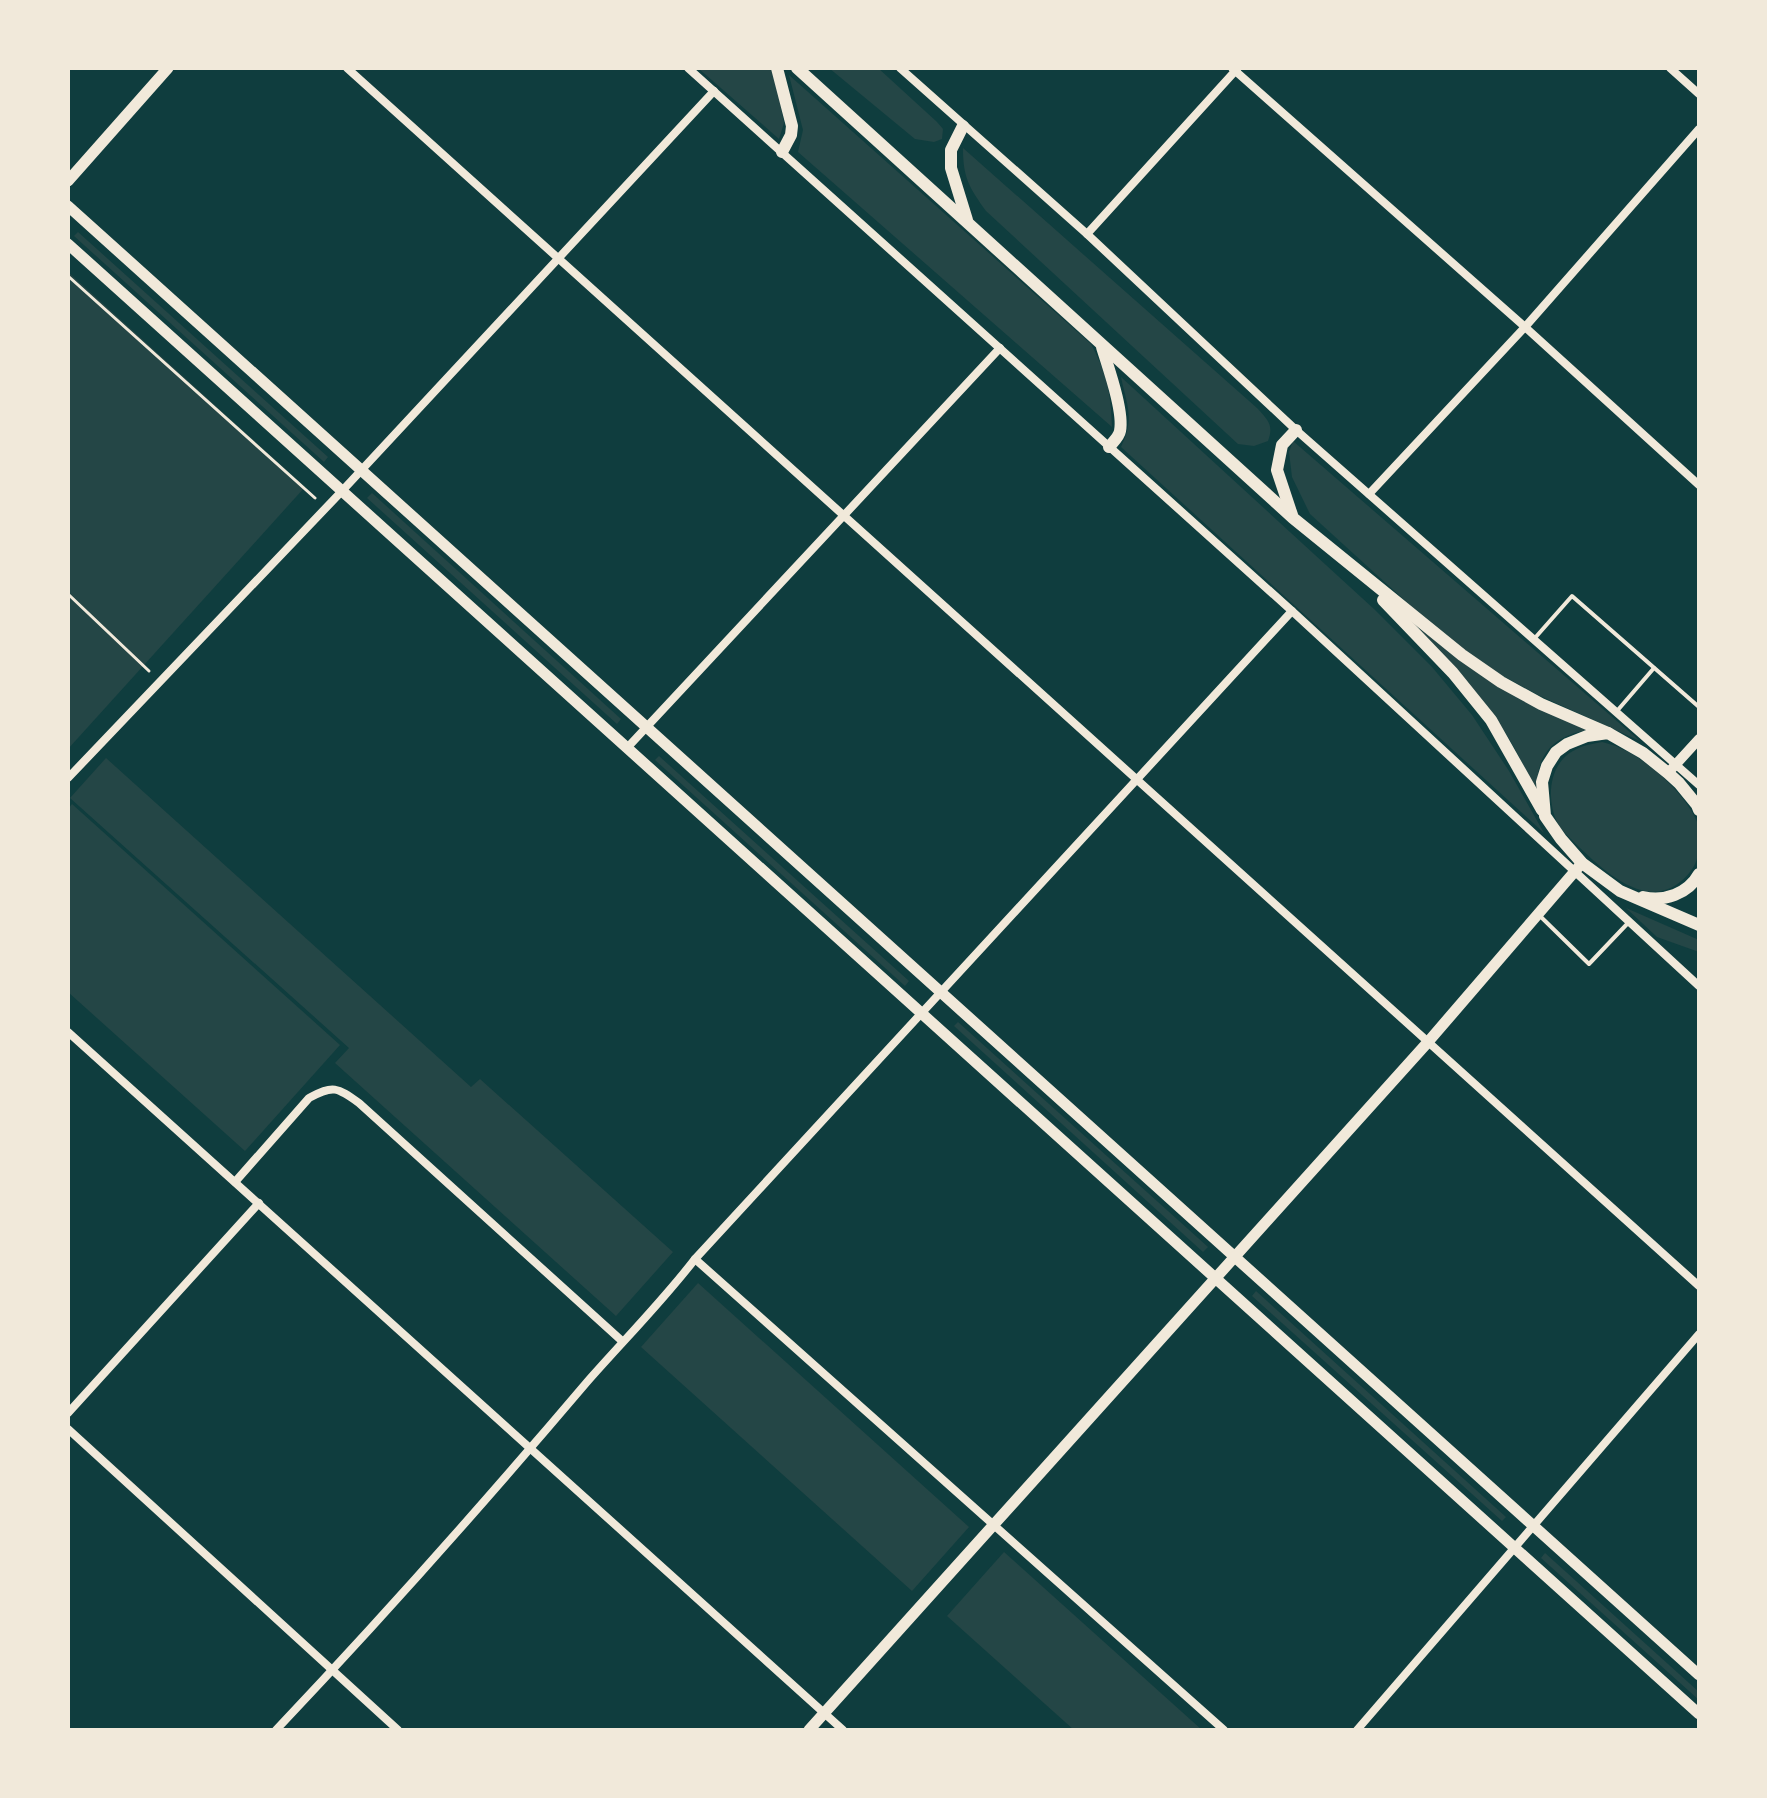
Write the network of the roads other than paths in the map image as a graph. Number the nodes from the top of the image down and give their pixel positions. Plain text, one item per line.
1 (168, 68) edge
2 (347, 68) edge
3 (688, 68) edge
4 (777, 68) edge
5 (797, 68) edge
6 (900, 68) edge
7 (1670, 68) edge
8 (1235, 69) edge
9 (714, 91) junction
10 (1699, 94) edge
11 (963, 126) junction
12 (1699, 129) edge
13 (782, 152) junction
14 (68, 181) edge
15 (68, 206) edge
16 (968, 223) junction
17 (1087, 234) junction
18 (68, 244) edge
19 (558, 258) junction
20 (1525, 327) junction
21 (1102, 344) junction
22 (1000, 348) junction
23 (1296, 430) junction
24 (1109, 447) junction
25 (361, 470) junction
26 (1699, 485) edge
27 (342, 491) junction
28 (1369, 494) junction
29 (844, 515) junction
30 (1293, 518) junction
31 (1341, 558) junction
32 (1292, 611) junction
33 (1534, 639) junction
34 (1654, 668) junction
35 (1699, 707) edge
36 (1617, 711) junction
37 (646, 727) junction
38 (1608, 733) junction
39 (1699, 739) edge
40 (627, 748) junction
41 (1673, 768) junction
42 (68, 778) edge
43 (1137, 780) junction
44 (1699, 785) edge
45 (1698, 808) edge
46 (1545, 816) junction
47 (1578, 868) junction
48 (1699, 874) edge
49 (1620, 891) junction
50 (1538, 914) junction
51 (1628, 923) junction
52 (1699, 925) edge
53 (1699, 986) edge
54 (941, 992) junction
55 (921, 1013) junction
56 (68, 1032) edge
57 (1428, 1042) junction
58 (235, 1182) junction
59 (259, 1203) junction
60 (1235, 1257) junction
61 (695, 1259) junction
62 (1216, 1278) junction
63 (1699, 1286) edge
64 (1699, 1334) edge
65 (622, 1341) junction
66 (68, 1413) edge
67 (68, 1429) edge
68 (531, 1448) junction
69 (994, 1526) junction
70 (1533, 1526) junction
71 (1514, 1547) junction
72 (332, 1671) junction
73 (1699, 1675) edge
74 (824, 1713) junction
75 (1699, 1714) edge
76 (276, 1730) edge
77 (398, 1730) edge
78 (809, 1730) edge
79 (843, 1730) edge
80 (1224, 1730) edge
81 (1357, 1730) edge

1 - 14 main road
2 - 19 street
3 - 9 street
4 - 13 main road
5 - 16 main road
6 - 11 street
7 - 10 street
8 - 17 street
8 - 20 street
9 - 13 street
9 - 19 street
11 - 16 main road
11 - 17 street
12 - 20 street
13 - 22 street
15 - 25 main road
16 - 21 main road
17 - 23 street
18 - 27 main road
19 - 25 street
19 - 29 street
20 - 26 street
20 - 28 street
21 - 24 main road
21 - 30 main road
22 - 24 street
22 - 29 street
23 - 28 street
23 - 30 main road
24 - 32 street
25 - 27 street
25 - 37 main road
27 - 40 main road
27 - 42 street
28 - 33 street
29 - 37 street
29 - 43 street
30 - 31 main road
31 - 38 main road
31 - 46 main road
32 - 43 street
32 - 47 street
33 - 34 lane
33 - 36 street
34 - 35 lane
34 - 36 lane
36 - 41 street
37 - 40 street
37 - 54 main road
38 - 41 main road
38 - 46 main road
39 - 41 street
40 - 55 main road
41 - 44 street
41 - 45 main road
43 - 54 street
43 - 57 street
46 - 47 main road
47 - 49 main road
47 - 50 main road
47 - 51 street
48 - 49 main road
49 - 52 main road
50 - 51 lane
50 - 57 main road
51 - 53 street
54 - 55 street
54 - 60 main road
55 - 61 street
55 - 62 main road
56 - 58 street
57 - 60 main road
57 - 63 street
58 - 59 street
58 - 65 street
59 - 66 street
59 - 68 street
60 - 62 main road
60 - 70 main road
61 - 65 street
61 - 69 street
62 - 69 main road
62 - 71 main road
64 - 70 street
65 - 68 street
67 - 72 street
68 - 72 street
68 - 74 street
69 - 74 main road
69 - 80 street
70 - 71 street
70 - 73 main road
71 - 75 main road
71 - 81 street
72 - 76 street
72 - 77 street
74 - 78 main road
74 - 79 street

